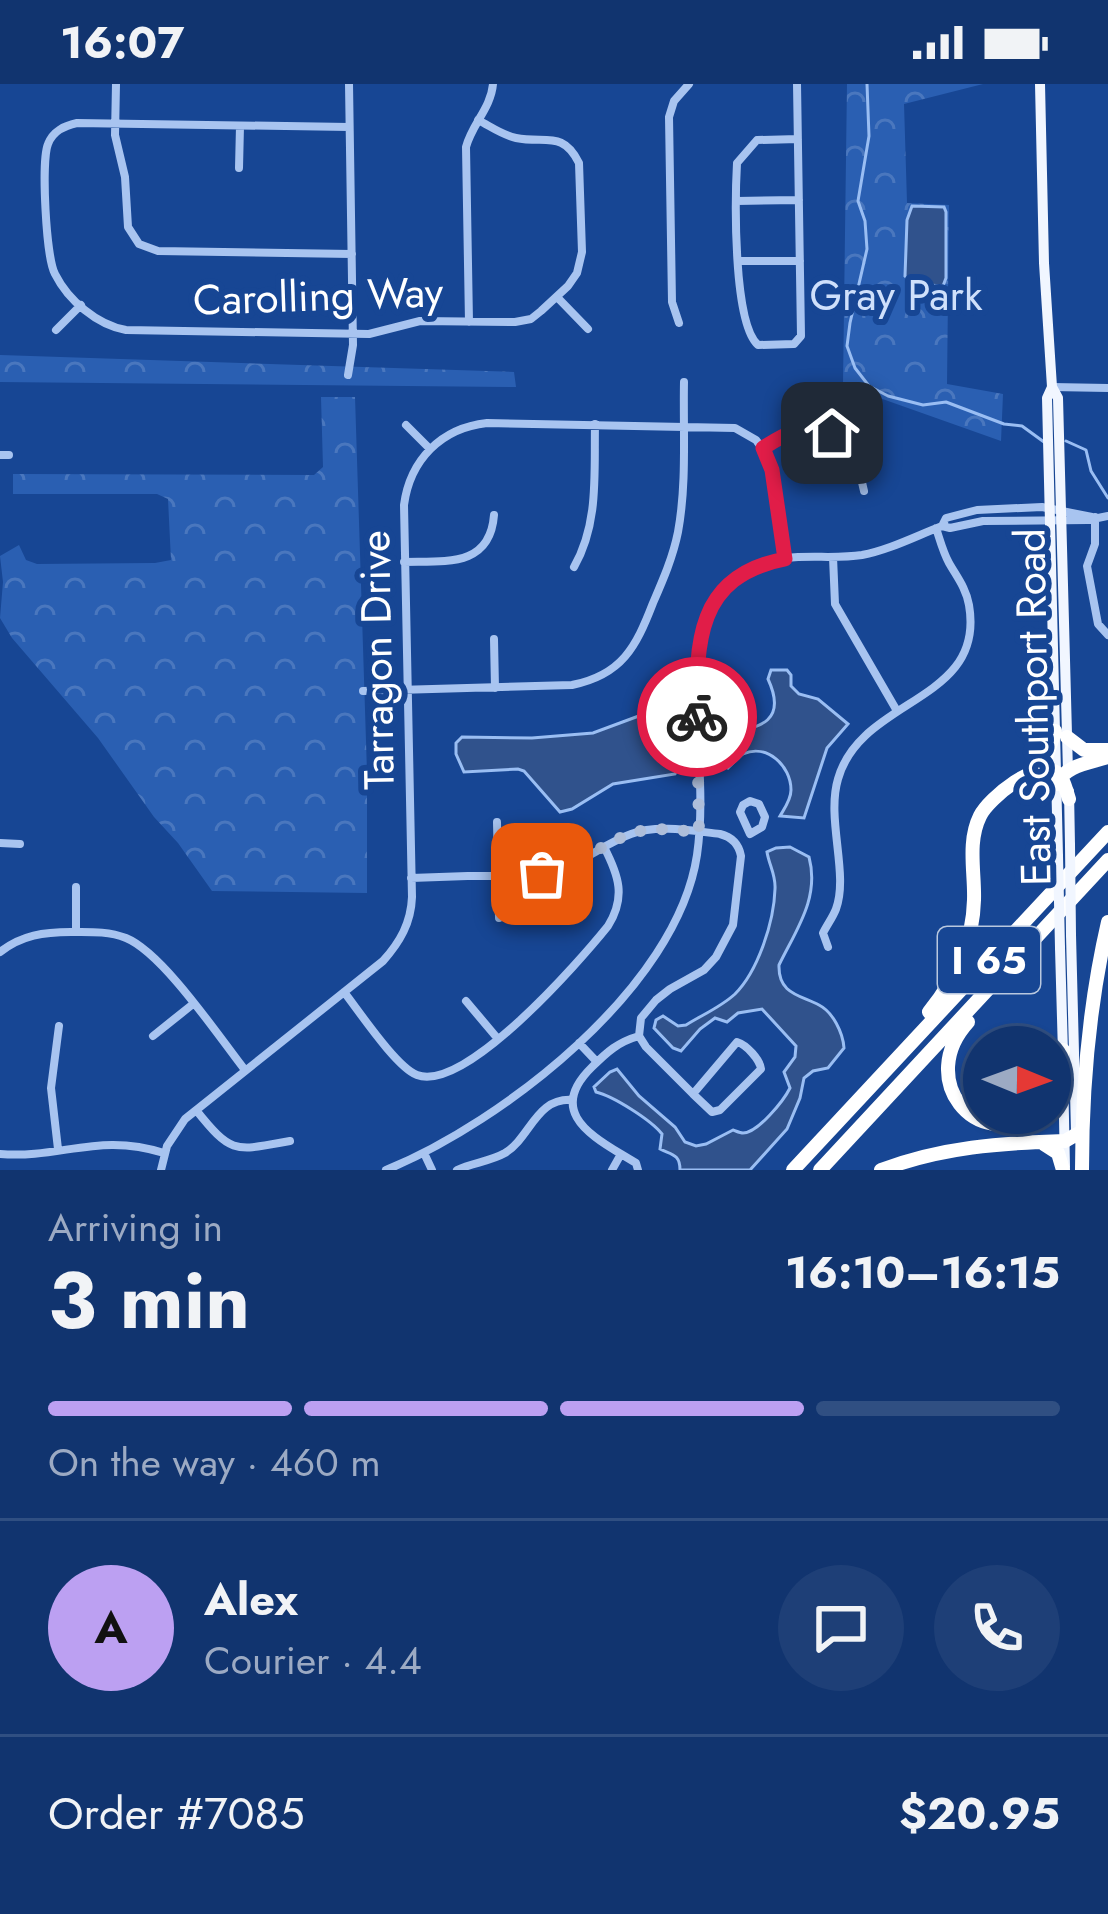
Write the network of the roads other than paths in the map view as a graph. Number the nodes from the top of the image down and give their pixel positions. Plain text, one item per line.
1 (116, 84) edge
2 (349, 84) edge
3 (493, 84) edge
4 (797, 84) edge
5 (1040, 84) edge
6 (688, 85) edge
7 (478, 120) junction
8 (116, 124) junction
9 (240, 126) junction
10 (349, 128) junction
11 (798, 139) junction
12 (239, 168) dead end
13 (737, 200) junction
14 (799, 200) junction
15 (352, 254) junction
16 (738, 261) junction
17 (800, 261) junction
18 (557, 297) junction
19 (81, 305) junction
20 (469, 322) junction
21 (680, 323) dead end
22 (588, 329) dead end
23 (56, 330) dead end
24 (353, 333) junction
25 (348, 375) dead end
26 (684, 382) dead end
27 (1052, 387) junction
28 (1108, 388) edge
29 (595, 424) junction
30 (406, 425) dead end
31 (683, 425) junction
32 (763, 448) junction
33 (430, 449) junction
34 (864, 491) dead end
35 (494, 514) dead end
36 (1056, 515) junction
37 (1108, 516) edge
38 (1094, 517) junction
39 (939, 527) junction
40 (833, 557) junction
41 (785, 559) junction
42 (404, 562) junction
43 (574, 567) dead end
44 (1108, 635) edge
45 (494, 639) dead end
46 (495, 688) junction
47 (407, 690) junction
48 (363, 691) dead end
49 (897, 711) junction
50 (1061, 734) junction
51 (1108, 754) edge
52 (1034, 774) junction
53 (1060, 776) junction
54 (1069, 799) joint
55 (497, 822) dead end
56 (699, 832) junction
57 (1108, 832) edge
58 (750, 834) dead end
59 (735, 842) junction
60 (0, 843) edge
61 (20, 844) dead end
62 (604, 847) junction
63 (1108, 860) edge
64 (498, 875) junction
65 (412, 878) junction
66 (76, 887) dead end
67 (499, 918) dead end
68 (1108, 922) edge
69 (76, 932) junction
70 (828, 947) dead end
71 (0, 952) edge
72 (1016, 958) junction
73 (344, 992) junction
74 (466, 1001) dead end
75 (193, 1004) junction
76 (59, 1026) dead end
77 (965, 1026) edge
78 (1062, 1026) edge
79 (963, 1028) edge
80 (153, 1036) dead end
81 (639, 1036) junction
82 (497, 1040) junction
83 (579, 1042) junction
84 (597, 1062) junction
85 (245, 1070) junction
86 (871, 1087) junction
87 (693, 1094) junction
88 (572, 1100) junction
89 (963, 1106) edge
90 (196, 1110) junction
91 (1071, 1134) edge
92 (1071, 1137) junction
93 (290, 1141) dead end
94 (1040, 1142) junction
95 (58, 1149) junction
96 (165, 1153) junction
97 (424, 1153) junction
98 (0, 1154) edge
99 (621, 1154) junction
100 (161, 1170) edge
101 (386, 1170) edge
102 (432, 1170) edge
103 (458, 1170) edge
104 (612, 1170) edge
105 (638, 1170) edge
106 (794, 1170) edge
107 (820, 1170) edge
108 (881, 1170) edge
109 (1064, 1170) edge
110 (1079, 1170) edge

1 - 8 street
2 - 10 street
3 - 7 street
4 - 11 street
5 - 27 main road, East Southport Road
6 - 21 street
7 - 18 street
7 - 20 street
8 - 9 street
8 - 15 street
8 - 19 street
9 - 10 street
9 - 12 street
10 - 15 street
11 - 13 street
11 - 14 street
13 - 14 street
13 - 16 street
14 - 17 street
15 - 24 street
16 - 17 street
16 - 17 street
18 - 20 street, Carolling Way
18 - 22 street
19 - 23 street
19 - 24 street, Carolling Way
20 - 24 street, Carolling Way
24 - 25 street
26 - 31 street
27 - 28 street
27 - 36 main road, East Southport Road
29 - 31 street
29 - 33 street
29 - 43 street
30 - 33 street
31 - 32 street
31 - 46 street
32 - 34 street
32 - 41 street
33 - 42 street, Tarragon Drive
35 - 42 street
36 - 38 street
36 - 39 street
36 - 50 main road, East Southport Road
37 - 38 street
38 - 44 street
39 - 40 street
39 - 49 street
40 - 41 street
40 - 49 street
41 - 56 street
42 - 47 street, Tarragon Drive
45 - 46 street
46 - 47 street
47 - 48 street
47 - 65 street, Tarragon Drive
49 - 70 street
50 - 51 highway
50 - 52 highway
50 - 53 main road, East Southport Road
51 - 53 highway
52 - 53 highway
52 - 86 highway
53 - 54 highway
53 - 78 main road, East Southport Road, bridge
54 - 92 main road, East Southport Road, bridge
55 - 64 street
56 - 59 street
56 - 62 street
56 - 83 street
57 - 86 highway, I 65
58 - 59 street
59 - 81 street
60 - 61 street
62 - 64 street
62 - 82 street
63 - 72 highway, I 65
64 - 65 street
64 - 67 street
65 - 73 street, Tarragon Drive
66 - 69 street
68 - 110 highway
69 - 71 street
69 - 75 street
72 - 77 highway
72 - 107 highway, I 65
73 - 82 street
73 - 85 street, Tarragon Drive
74 - 82 street
75 - 80 street
75 - 85 street
76 - 95 street
79 - 89 highway
81 - 84 street
81 - 87 street
83 - 84 street
83 - 97 street
84 - 88 street
85 - 90 street, Tarragon Drive
86 - 106 highway, I 65
87 - 87 street
88 - 99 street
88 - 103 street
90 - 93 street
90 - 96 street, Tarragon Drive
91 - 92 main road, East Southport Road
92 - 94 highway
92 - 109 main road, East Southport Road
92 - 110 main road, East Southport Road
94 - 108 highway
94 - 109 highway
95 - 96 street
95 - 98 street
96 - 100 street
97 - 101 street
97 - 102 street
99 - 104 street
99 - 105 street

